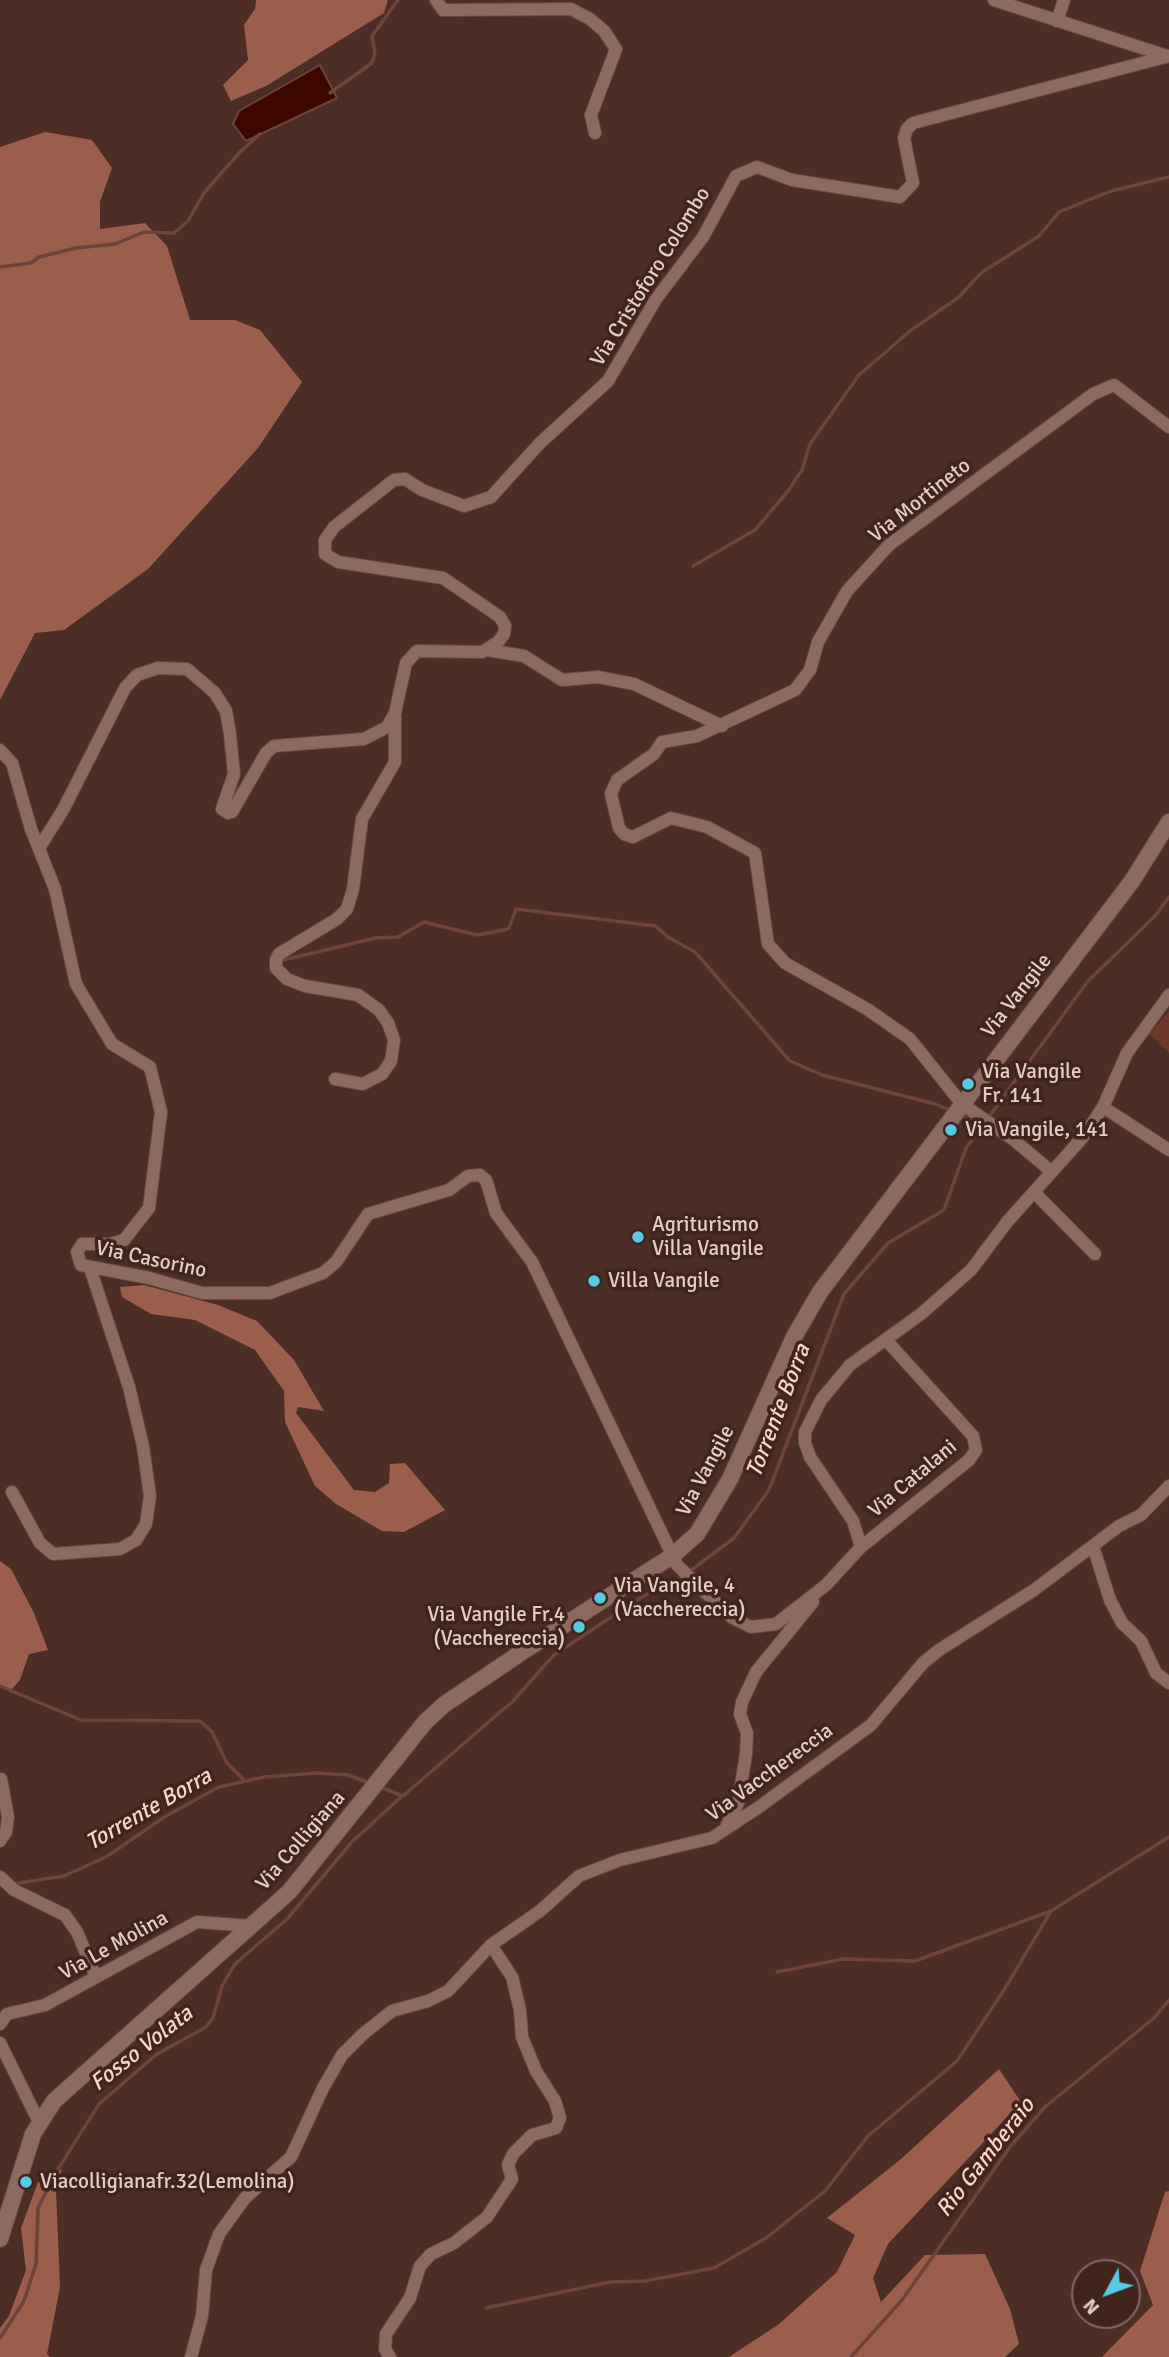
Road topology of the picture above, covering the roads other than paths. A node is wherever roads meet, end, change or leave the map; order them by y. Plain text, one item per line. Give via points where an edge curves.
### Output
1 (436, 0) edge
2 (995, 0) edge
3 (1064, 0) edge
4 (1057, 20) junction
5 (1169, 56) edge
6 (595, 132) dead end
7 (1169, 427) edge
8 (487, 650) junction
9 (395, 713) junction
10 (722, 726) junction
11 (0, 750) edge
12 (1169, 822) edge
13 (39, 848) junction
14 (1169, 995) edge
15 (335, 1079) dead end
16 (962, 1104) junction
17 (1103, 1107) junction
18 (1169, 1150) edge
19 (1052, 1172) junction
20 (1034, 1192) junction
21 (1094, 1254) dead end
22 (90, 1268) junction
23 (886, 1340) junction
24 (1169, 1486) edge
25 (12, 1492) dead end
26 (1093, 1546) junction
27 (861, 1547) junction
28 (674, 1560) junction
29 (826, 1585) junction
30 (1169, 1683) edge
31 (1, 1779) edge
32 (726, 1827) junction
33 (0, 1842) edge
34 (0, 1877) edge
35 (252, 1926) junction
36 (491, 1945) junction
37 (96, 1977) junction
38 (0, 2024) edge
39 (0, 2043) edge
40 (39, 2122) junction
41 (0, 2239) edge
42 (191, 2357) edge
43 (390, 2357) edge

1 - 6 street via 443,10 571,9 590,19 616,49 592,115
2 - 4 street
3 - 4 street
4 - 5 street
5 - 8 street, Via Cristoforo Colombo via 913,123 904,138 912,183 900,197 792,180 757,167 736,176 703,237 656,299 608,381 540,443 491,497 464,506 405,479 394,480 334,527 325,540 325,554 338,562 443,578 500,617 504,634
7 - 10 street, Via Mortineto via 1114,385 1093,394 889,545 847,592 818,642 804,680 794,690
8 - 9 street via 417,651 406,663
8 - 10 street via 524,656 562,680 598,677 634,684
9 - 13 street via 387,727 364,739 274,746 228,813 222,809 234,774 226,710 215,693 187,669 158,668 137,675 125,688
9 - 15 street via 395,762 362,819 347,909 276,960 276,968 287,979 358,995 388,1023 394,1040 391,1061 382,1074 363,1084
10 - 16 street, Via Mortineto via 662,742 617,780 611,793 619,828 633,837 671,818 707,827 755,853 768,944 785,963 910,1039
11 - 13 street, Via Casorino via 12,763
12 - 16 street, Via Vangile via 1132,881
13 - 22 street, Via Casorino via 55,889 76,984 112,1044 150,1067 161,1111 149,1208 124,1240 82,1244 78,1258
14 - 17 street via 1127,1053
16 - 19 street, Via Mortineto
16 - 28 street, Via Vangile via 820,1292 712,1513
17 - 18 street
17 - 19 street
19 - 20 street
20 - 21 street
20 - 23 street via 961,1281
22 - 25 street via 130,1387 143,1446 150,1496 146,1524 136,1540 120,1549 53,1554 40,1543
22 - 28 street, Via Casorino via 202,1293 270,1293 323,1273 336,1262 368,1214 449,1190 468,1175 480,1175 486,1180 496,1213 532,1262
23 - 27 street via 832,1384 805,1432 810,1457 843,1504
23 - 27 street, Via Catalani via 973,1436 976,1450 970,1460
24 - 26 street, Via Vacchereccia via 1141,1515
26 - 30 street via 1122,1623 1141,1641 1156,1673
26 - 32 street, Via Vacchereccia via 939,1650 871,1724
27 - 29 street
28 - 29 street via 731,1617 751,1627 776,1624
28 - 35 street, Via Colligiana via 445,1704 426,1721 304,1876
29 - 32 street via 747,1689 740,1714 747,1733 744,1770
31 - 33 street via 8,1817
32 - 36 street, Via Vacchereccia via 701,1842 621,1860 579,1876
34 - 37 street via 14,1890 65,1916
35 - 37 street, Via Le Molina via 197,1922
35 - 40 street, Via Colligiana via 71,2085
36 - 42 street, Via Vacchereccia via 448,1991 392,2011 342,2055 292,2157 245,2198 219,2234 206,2270 200,2326
36 - 43 street via 512,1977 522,2037 559,2118 556,2128 532,2135 513,2154 508,2165 512,2179 487,2217 420,2266 410,2298 386,2334 385,2349
37 - 38 street, Via Le Molina via 45,2005 7,2014
39 - 40 street
40 - 41 street, Via Colligiana

